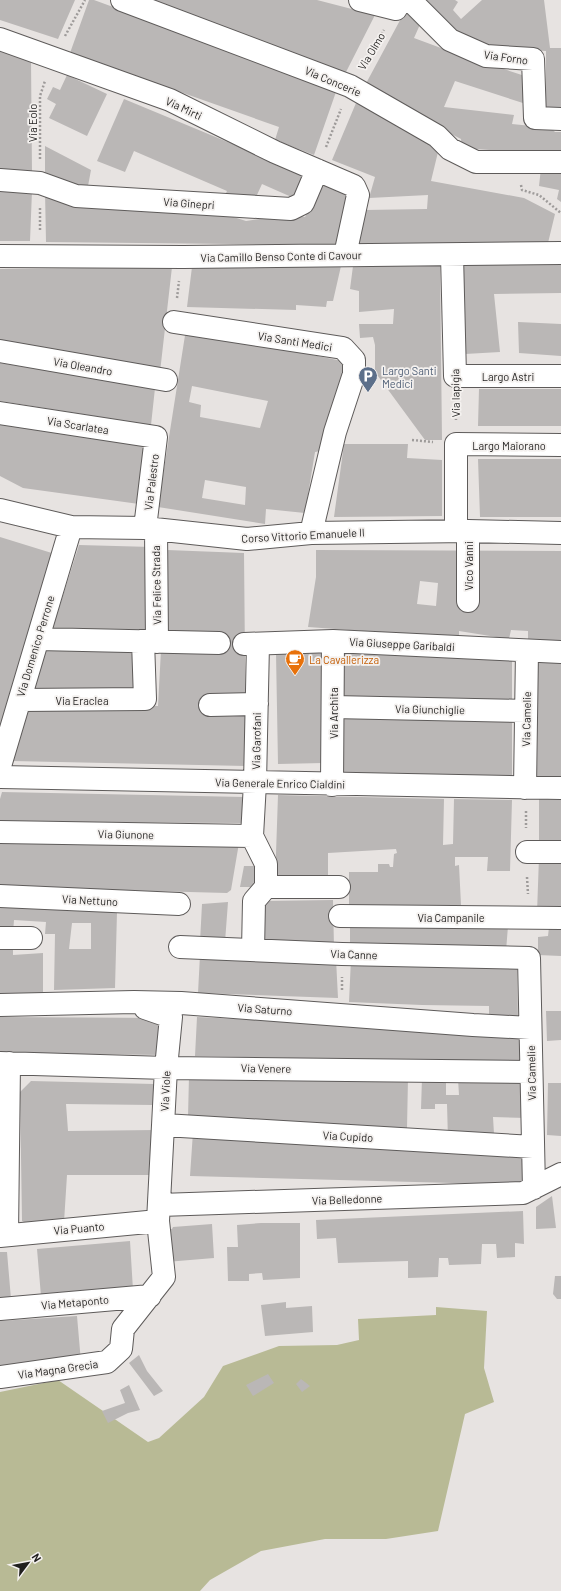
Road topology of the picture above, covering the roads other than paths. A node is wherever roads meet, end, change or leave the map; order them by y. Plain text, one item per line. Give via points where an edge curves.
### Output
1 (122, 0) edge
2 (360, 0) edge
3 (403, 5) edge
4 (0, 39) edge
5 (561, 119) edge
6 (561, 162) edge
7 (317, 170) junction
8 (0, 180) edge
9 (561, 253) edge
10 (345, 255) junction
11 (452, 255) junction
12 (0, 256) edge
13 (174, 322) dead end
14 (0, 351) edge
15 (455, 376) joint
16 (561, 376) edge
17 (166, 380) dead end
18 (0, 413) edge
19 (156, 437) joint
20 (561, 445) edge
21 (0, 510) edge
22 (71, 527) junction
23 (150, 528) junction
24 (462, 531) junction
25 (561, 532) edge
26 (311, 533) junction
27 (468, 601) dead end
28 (38, 639) junction
29 (333, 641) junction
30 (150, 642) junction
31 (219, 643) dead end
32 (251, 644) joint
33 (527, 651) junction
34 (561, 652) edge
35 (20, 700) junction
36 (145, 700) joint
37 (210, 704) dead end
38 (256, 704) junction
39 (333, 707) junction
40 (526, 711) junction
41 (0, 765) edge
42 (255, 783) junction
43 (332, 784) junction
44 (526, 788) junction
45 (561, 788) edge
46 (0, 832) edge
47 (252, 836) junction
48 (527, 852) dead end
49 (561, 852) edge
50 (266, 887) junction
51 (339, 887) dead end
52 (0, 896) edge
53 (179, 904) dead end
54 (340, 916) dead end
55 (561, 918) edge
56 (0, 938) edge
57 (31, 938) dead end
58 (180, 948) dead end
59 (253, 950) junction
60 (529, 958) joint
61 (134, 1002) junction
62 (0, 1005) edge
63 (530, 1028) junction
64 (4, 1063) edge
65 (166, 1068) junction
66 (531, 1072) junction
67 (4, 1118) edge
68 (164, 1125) junction
69 (533, 1147) junction
70 (561, 1174) edge
71 (3, 1184) edge
72 (534, 1188) junction
73 (159, 1213) junction
74 (3, 1235) edge
75 (150, 1296) junction
76 (0, 1309) edge
77 (0, 1377) edge

1 - 6 street, Via Concerie via 350,86 437,136 450,149 476,162
2 - 3 street
3 - 5 street, Via Forno via 450,40 486,56 533,59 535,118
4 - 7 street, Via Mirti via 170,100
7 - 8 street, Via Ginepri via 303,203 291,209 76,196 40,183
7 - 10 street, Via Mirti via 354,186 358,195
9 - 11 street, Via Camillo Benso Conte di Cavour
10 - 11 street, Via Camillo Benso Conte di Cavour
10 - 12 street, Via Camillo Benso Conte di Cavour via 182,258
11 - 15 street, Via Iapigia
13 - 26 street, Via Santi Medici via 343,348 354,360 354,374 335,432
14 - 17 street, Via Oleandro
15 - 16 street, Largo Astri
18 - 19 street, Via Scarlatea
19 - 23 street, Via Palestro
20 - 24 street, Largo Maiorano via 456,444
21 - 22 street, Corso Vittorio Emanuele II
22 - 23 street, Corso Vittorio Emanuele II
22 - 28 street, Via Domenico Perrone
23 - 26 street, Corso Vittorio Emanuele II via 247,539
23 - 30 street, Via Felice Strada
24 - 25 street, Corso Vittorio Emanuele II
24 - 26 street, Corso Vittorio Emanuele II
24 - 27 street, Vico Vanni
28 - 30 street
28 - 35 street, Via Domenico Perrone
29 - 32 street, Via Giuseppe Garibaldi
29 - 33 street, Via Giuseppe Garibaldi
29 - 39 street, Via Archita
30 - 31 street
30 - 36 street, Via Felice Strada
32 - 38 street, Via Garofani
33 - 34 street, Via Giuseppe Garibaldi
33 - 40 street, Via Camelie
35 - 36 street, Via Eraclea
35 - 41 street, Via Domenico Perrone
37 - 38 street
38 - 42 street, Via Garofani
39 - 40 street, Via Giunchiglie
39 - 43 street, Via Archita
40 - 44 street, Via Camelie
41 - 42 street, Via Generale Enrico Cialdini
42 - 43 street, Via Generale Enrico Cialdini
42 - 47 street, Via Garofani
43 - 44 street, Via Generale Enrico Cialdini
44 - 45 street, Via Generale Enrico Cialdini
46 - 47 street, Via Giunone
47 - 50 street, Via Garofani via 266,864
48 - 49 street
50 - 51 street
50 - 59 street via 254,901
52 - 53 street, Via Nettuno
54 - 55 street, Via Campanile
56 - 57 street
58 - 59 street, Via Canne
59 - 60 street, Via Canne
60 - 63 street, Via Camelie
61 - 62 street, Via Saturno
61 - 63 street, Via Saturno via 181,1003
61 - 65 street, Via Viole via 171,1017
63 - 66 street, Via Camelie
64 - 65 street, Via Venere
64 - 67 street
65 - 66 street, Via Venere
65 - 68 street, Via Viole
66 - 69 street, Via Camelie
67 - 71 street
68 - 69 street, Via Cupido
68 - 73 street, Via Viole
69 - 72 street, Via Camelie
70 - 72 street, Via Belledonne
71 - 74 street
72 - 73 street, Via Belledonne via 523,1193
73 - 74 street, Via Puanto
73 - 75 street, Via Magna Grecia via 164,1277
75 - 76 street, Via Metaponto
75 - 77 street, Via Magna Grecia via 123,1329 121,1349 107,1362

